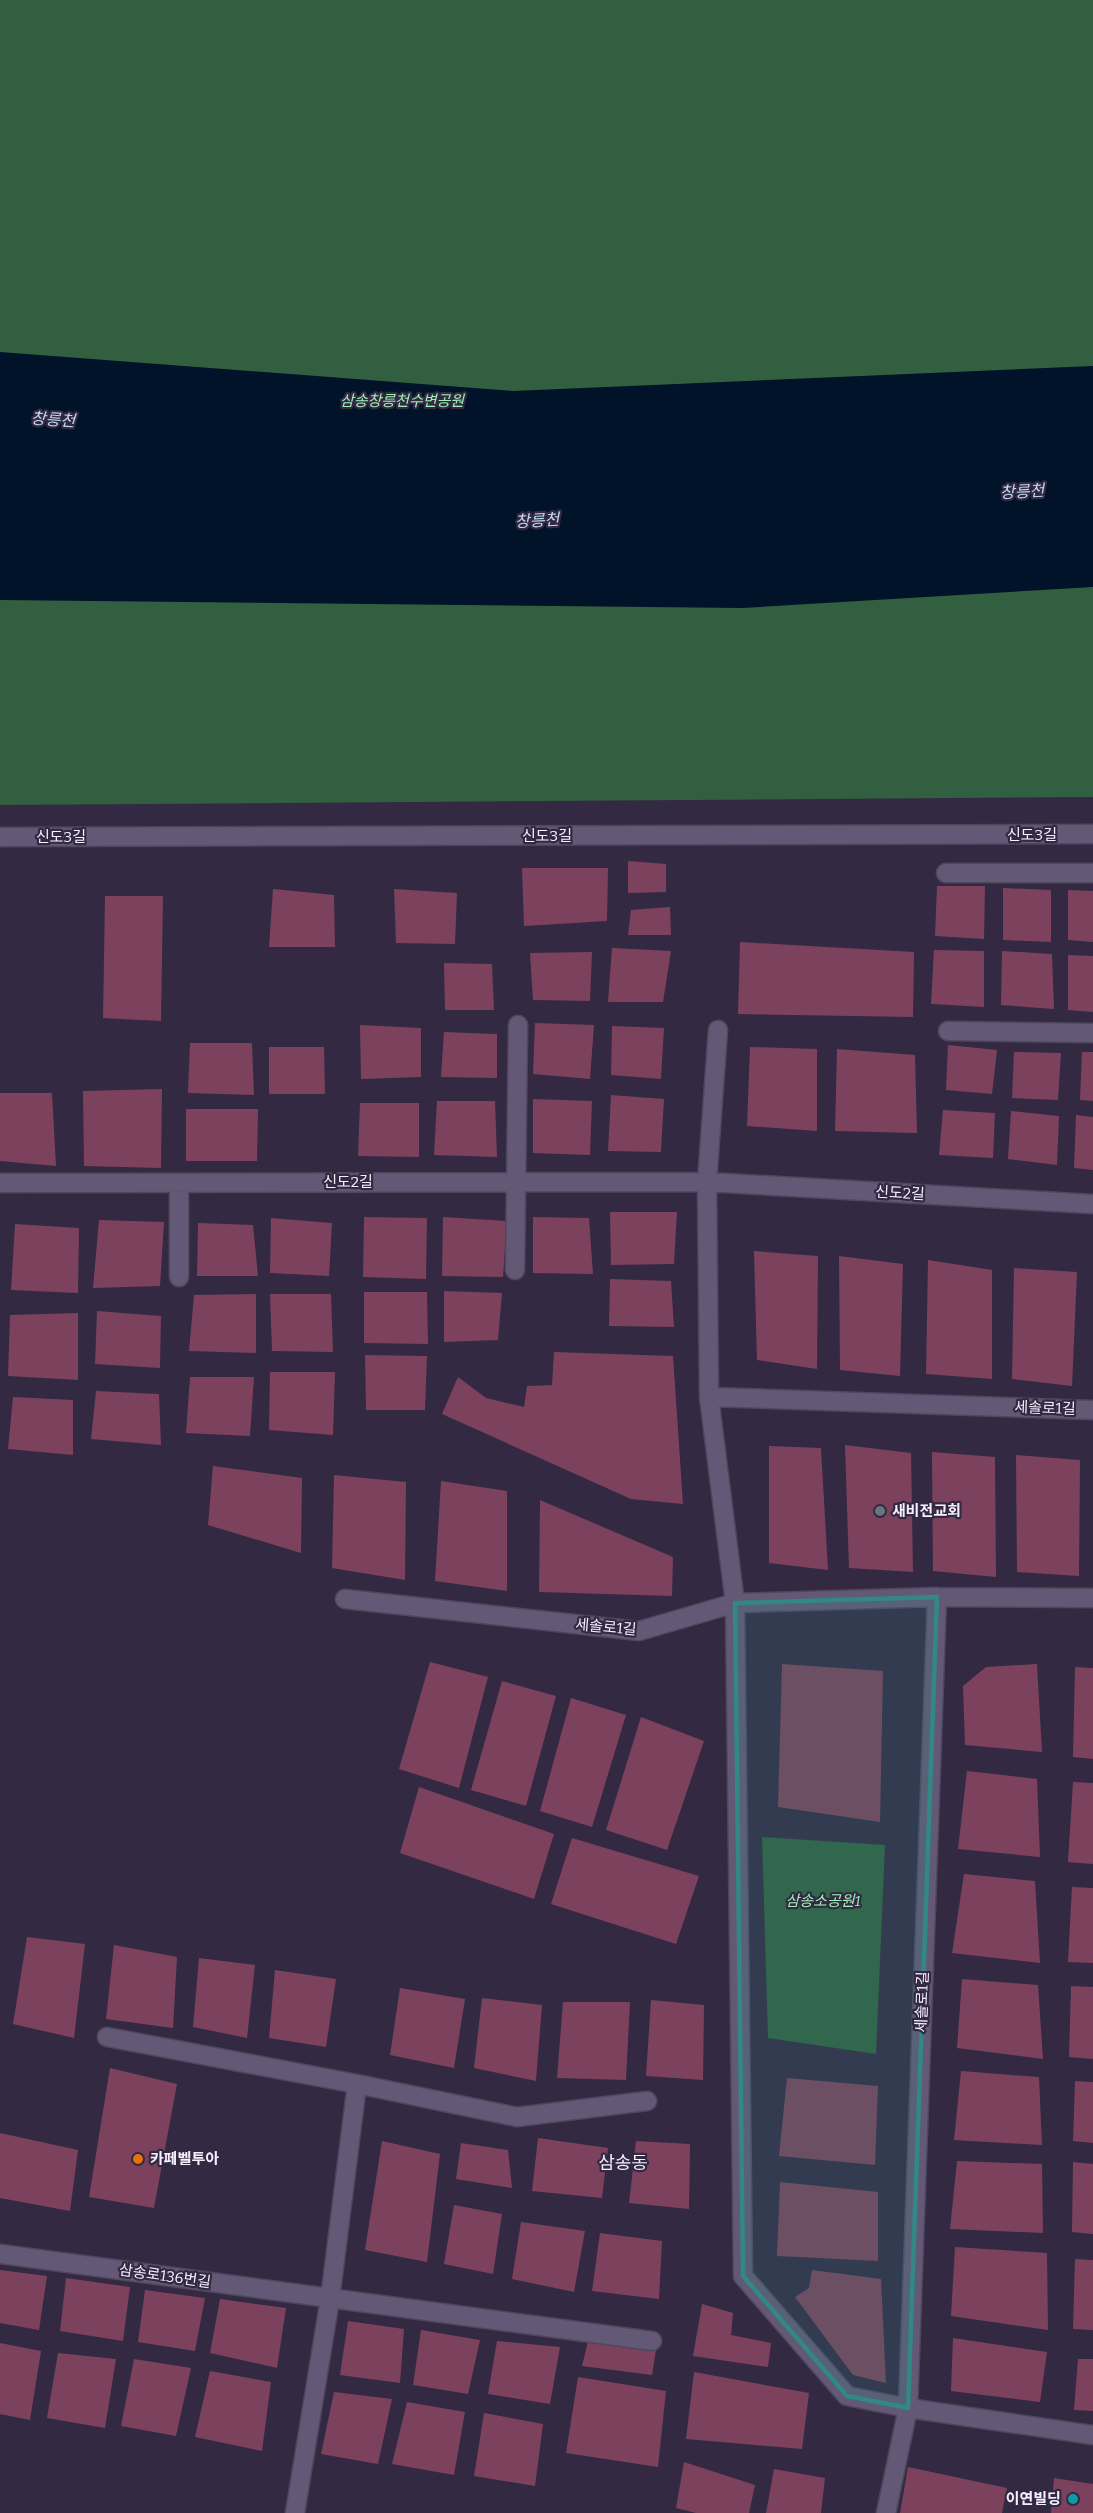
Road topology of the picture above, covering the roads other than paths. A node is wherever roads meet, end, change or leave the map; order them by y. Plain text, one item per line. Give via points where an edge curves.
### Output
1 (1093, 834) edge
2 (0, 837) edge
3 (946, 873) dead end
4 (1093, 873) edge
5 (518, 1025) dead end
6 (718, 1030) dead end
7 (948, 1031) dead end
8 (1093, 1033) edge
9 (517, 1182) junction
10 (707, 1182) junction
11 (0, 1183) edge
12 (179, 1183) junction
13 (1093, 1204) edge
14 (515, 1270) dead end
15 (179, 1277) dead end
16 (709, 1397) junction
17 (1093, 1410) edge
18 (937, 1597) junction
19 (1093, 1598) edge
20 (345, 1599) dead end
21 (735, 1603) junction
22 (107, 2037) dead end
23 (357, 2084) junction
24 (647, 2101) dead end
25 (0, 2254) edge
26 (330, 2299) junction
27 (652, 2341) dead end
28 (908, 2408) junction
29 (1093, 2435) edge
30 (295, 2513) edge
31 (886, 2513) edge

1 - 2 street, 신도3길
3 - 4 street
5 - 9 street
6 - 10 street
7 - 8 street
9 - 10 street, 신도2길
9 - 12 street, 신도2길
9 - 14 street
10 - 13 street, 신도2길
10 - 16 street
11 - 12 street, 신도2길
12 - 15 street
16 - 17 street, 세솔로1길
16 - 21 street
18 - 19 street, 세솔로1길
18 - 21 street, 세솔로1길
18 - 28 street, 세솔로1길
20 - 21 street, 세솔로1길 via 639,1631
21 - 28 street via 743,2276 847,2396
22 - 23 street
23 - 24 street via 517,2117
23 - 26 street
25 - 26 street, 삼송로136번길
26 - 27 street, 삼송로136번길
26 - 30 street
28 - 29 street
28 - 31 street, 세솔로1길

